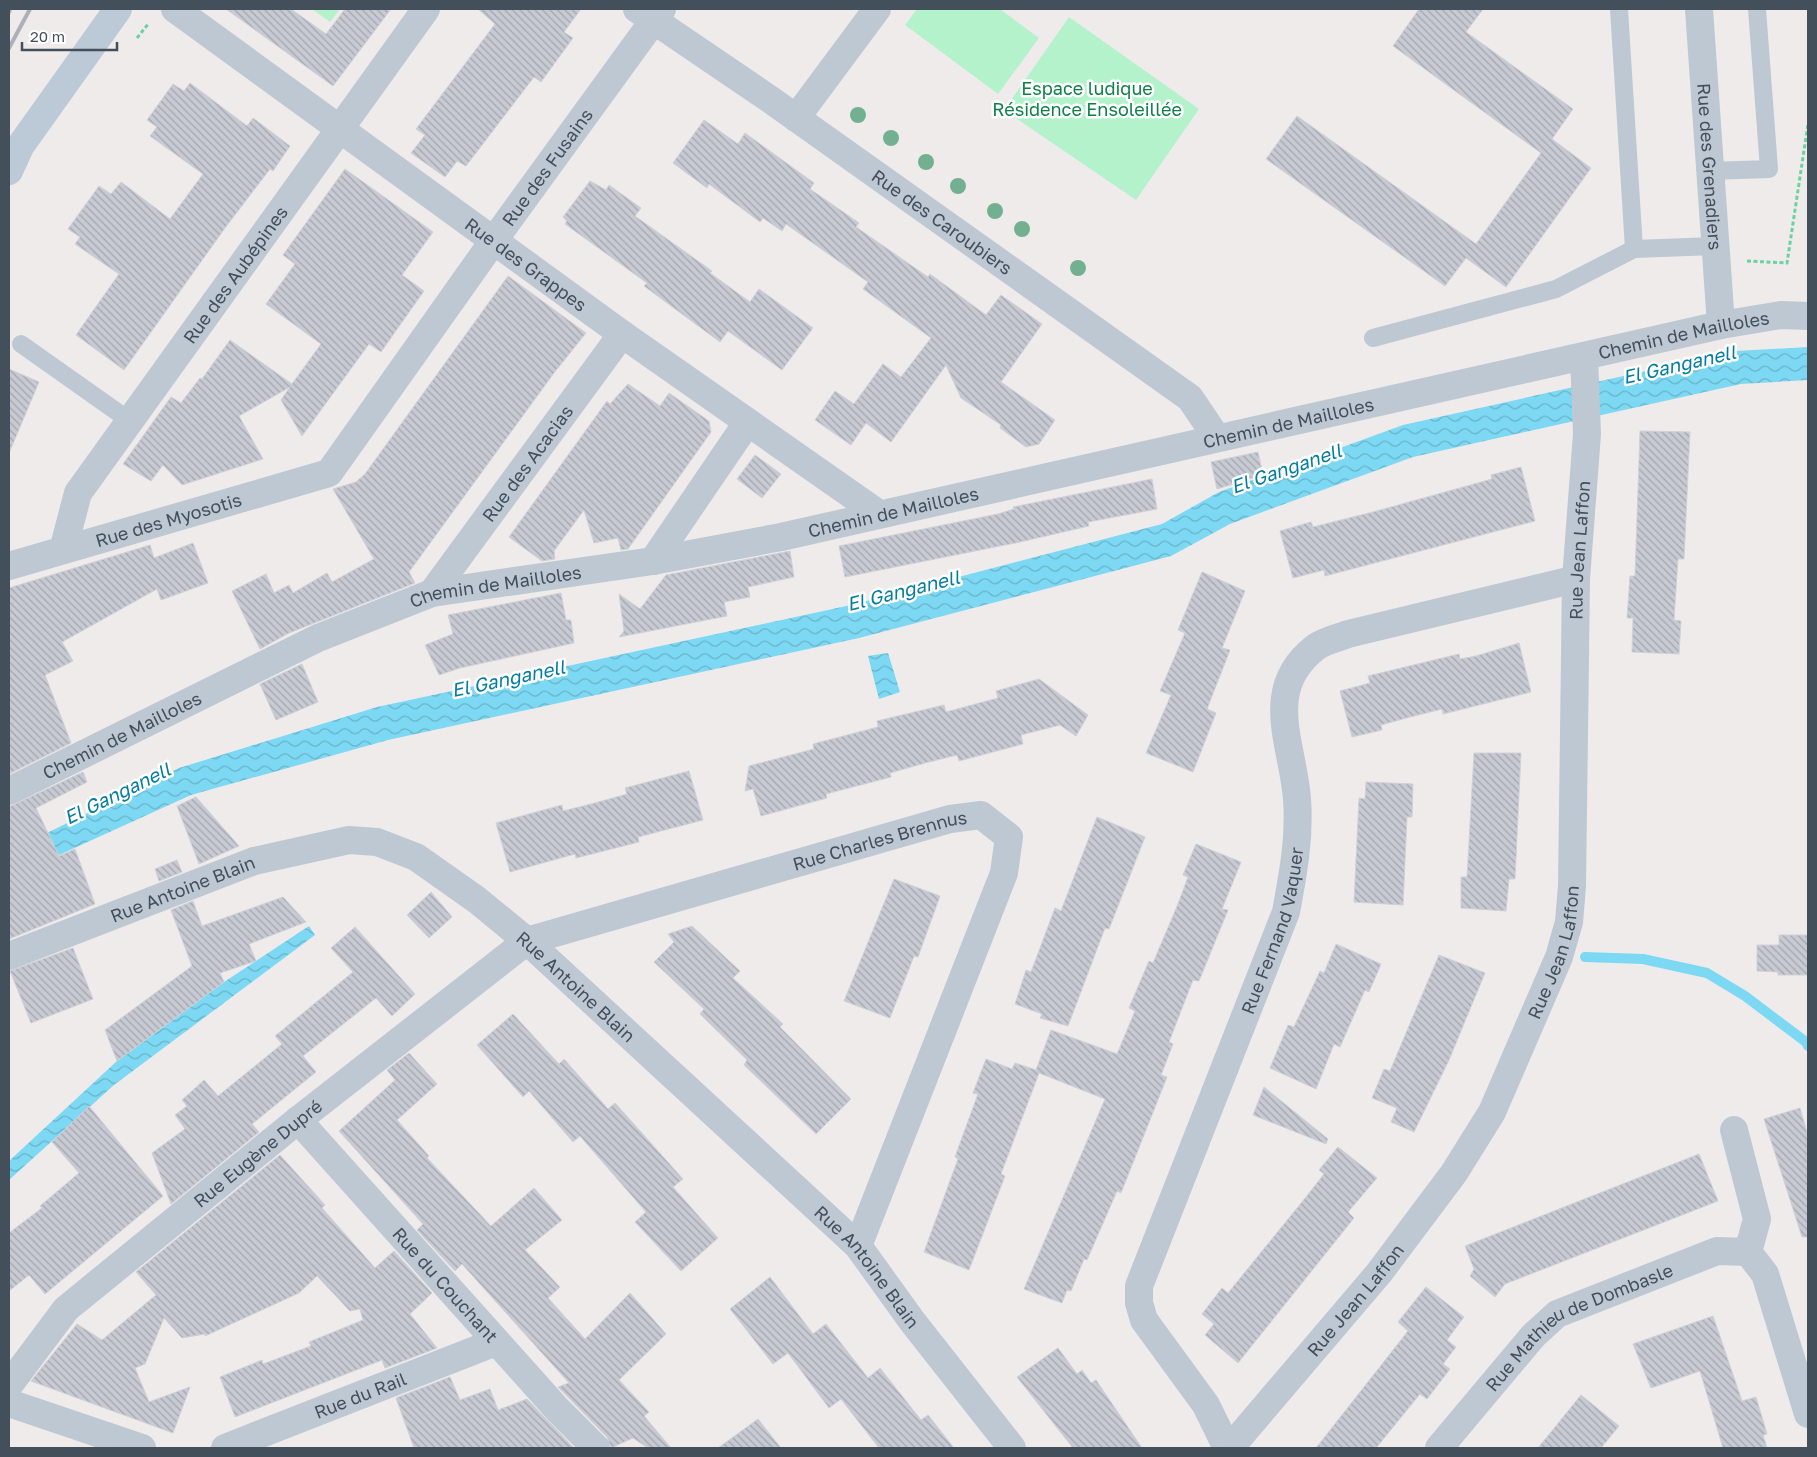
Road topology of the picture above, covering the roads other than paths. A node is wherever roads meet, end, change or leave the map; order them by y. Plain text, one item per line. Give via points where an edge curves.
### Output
1 (118, 9) edge
2 (175, 9) edge
3 (426, 9) edge
4 (877, 9) edge
5 (1619, 9) edge
6 (1699, 9) edge
7 (1757, 9) edge
8 (651, 13) edge
9 (796, 118) junction
10 (340, 129) junction
11 (9, 171) edge
12 (1709, 171) junction
13 (494, 240) junction
14 (1634, 249) junction
15 (1716, 252) junction
16 (1808, 316) edge
17 (1721, 325) junction
18 (622, 334) junction
19 (1373, 338) dead end
20 (21, 344) dead end
21 (1585, 369) junction
22 (130, 420) junction
23 (747, 423) junction
24 (1218, 438) junction
25 (329, 473) joint
26 (879, 514) junction
27 (63, 550) junction
28 (653, 561) junction
29 (9, 566) edge
30 (1576, 579) junction
31 (432, 593) junction
32 (9, 791) edge
33 (527, 941) junction
34 (9, 956) edge
35 (298, 1120) junction
36 (1734, 1130) dead end
37 (858, 1246) junction
38 (1748, 1252) junction
39 (496, 1342) junction
40 (9, 1385) edge
41 (9, 1403) edge
42 (1808, 1414) edge
43 (142, 1448) edge
44 (225, 1448) edge
45 (596, 1448) edge
46 (1012, 1448) edge
47 (1228, 1448) edge
48 (1439, 1448) edge

1 - 11 street via 21,145
2 - 10 street, Rue des Grappes
3 - 10 street, Rue des Aubépines
4 - 9 street
5 - 14 lane
6 - 12 street, Rue des Grenadiers
7 - 12 lane via 1769,169
8 - 9 street, Rue des Caroubiers
8 - 13 street, Rue des Fusains
9 - 24 street, Rue des Caroubiers via 1190,398
10 - 13 street, Rue des Grappes
10 - 22 street, Rue des Aubépines
12 - 15 street, Rue des Grenadiers
13 - 18 street, Rue des Grappes
13 - 25 street, Rue des Fusains
14 - 15 lane
14 - 19 lane via 1556,289
15 - 17 street, Rue des Grenadiers
16 - 17 street, Chemin de Mailloles via 1781,315
17 - 21 street, Chemin de Mailloles
18 - 23 street, Rue des Grappes
18 - 31 street, Rue des Acacias
20 - 22 lane
21 - 24 street, Chemin de Mailloles
21 - 30 street, Rue Jean Laffon via 1587,434
22 - 27 street, Rue des Aubépines via 78,493
23 - 26 street, Rue des Grappes
23 - 28 street
24 - 26 street, Chemin de Mailloles
25 - 27 street, Rue des Myosotis
26 - 28 street, Chemin de Mailloles via 781,537
27 - 29 street, Rue des Myosotis
28 - 31 street, Chemin de Mailloles
30 - 47 street, Rue Jean Laffon via 1572,886 1569,922 1545,993 1492,1112 1454,1173 1379,1272
30 - 47 street, Rue Fernand Vaquer via 1348,634 1317,647 1299,665 1284,692 1283,716 1297,799 1297,854 1286,912 1139,1286 1144,1320 1206,1405
31 - 32 street, Chemin de Mailloles via 318,638
33 - 34 street, Rue Antoine Blain via 478,900 416,858 377,842 349,840 254,861
33 - 35 street, Rue Eugène Dupré
33 - 37 street, Rue Antoine Blain
33 - 37 street, Rue Charles Brennus via 950,819 982,815 1010,837 1004,873
35 - 39 street, Rue du Couchant
35 - 40 street, Rue Eugène Dupré via 66,1308
36 - 38 street via 1757,1219
37 - 46 street, Rue Antoine Blain via 912,1321
38 - 42 street via 1765,1274
38 - 48 street, Rue Mathieu de Dombasle via 1717,1250 1557,1314 1532,1336
39 - 44 street, Rue du Rail
39 - 45 street, Rue du Couchant
41 - 43 street

